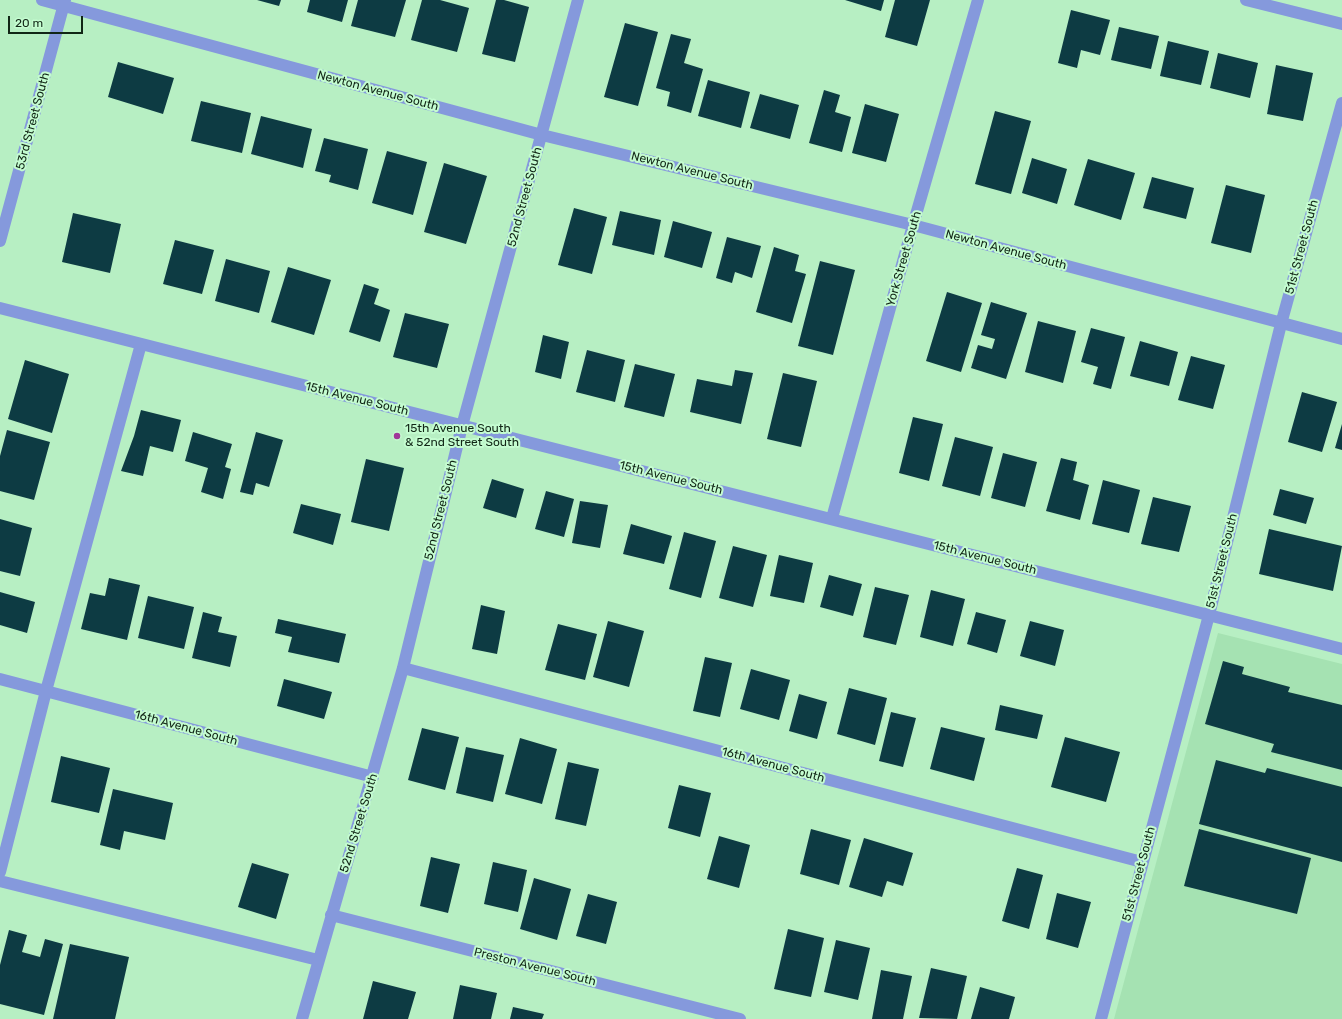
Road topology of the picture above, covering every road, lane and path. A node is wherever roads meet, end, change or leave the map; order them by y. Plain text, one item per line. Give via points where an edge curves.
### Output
1 (42, 0) edge
2 (578, 0) edge
3 (978, 0) edge
4 (1246, 0) edge
5 (65, 3) edge
6 (1342, 24) edge
7 (1342, 103) edge
8 (542, 135) junction
9 (913, 225) junction
10 (0, 241) edge
11 (0, 308) edge
12 (1281, 324) junction
13 (1342, 339) edge
14 (141, 344) junction
15 (462, 426) junction
16 (832, 518) junction
17 (1209, 616) junction
18 (1342, 649) edge
19 (403, 668) junction
20 (0, 679) edge
21 (46, 691) junction
22 (373, 777) junction
23 (1142, 862) junction
24 (0, 872) edge
25 (0, 881) edge
26 (331, 915) junction
27 (318, 960) junction
28 (302, 1019) edge
29 (740, 1019) edge
30 (1101, 1019) edge

1 - 5 street, Newton Avenue South
2 - 8 street, 52nd Street South
3 - 9 street, York Street South
4 - 6 street
5 - 8 street, Newton Avenue South
5 - 10 street, 53rd Street South
7 - 12 street, 51st Street South
8 - 9 street, Newton Avenue South
8 - 15 street, 52nd Street South
9 - 12 street, Newton Avenue South
9 - 16 street, York Street South
11 - 14 street, 15th Avenue South
12 - 13 street, Newton Avenue South
12 - 17 street, 51st Street South
14 - 15 street, 15th Avenue South
14 - 21 street
15 - 16 street, 15th Avenue South
15 - 19 street, 52nd Street South
16 - 17 street, 15th Avenue South
17 - 18 street, 15th Avenue South
17 - 23 street, 51st Street South
19 - 22 street, 52nd Street South
19 - 23 street, 16th Avenue South
20 - 21 street, 16th Avenue South
21 - 22 street, 16th Avenue South
21 - 24 street
22 - 26 street, 52nd Street South
23 - 30 street, 51st Street South
25 - 27 street
26 - 27 street, 52nd Street South
26 - 29 street, Preston Avenue South
27 - 28 street, 52nd Street South

